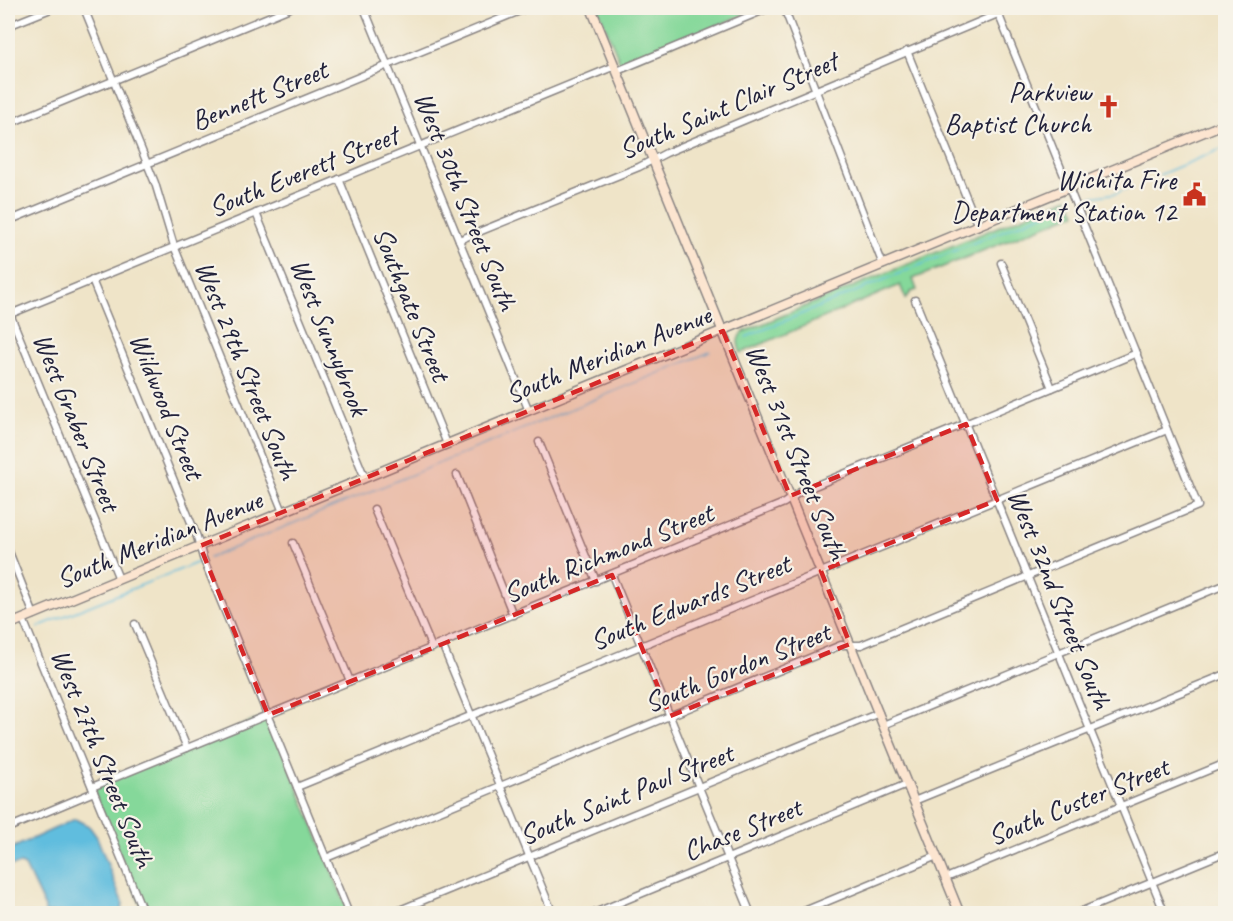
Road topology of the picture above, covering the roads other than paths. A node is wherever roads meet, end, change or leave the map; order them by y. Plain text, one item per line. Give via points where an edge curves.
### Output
1 (53, 8) edge
2 (84, 8) edge
3 (290, 8) edge
4 (364, 8) edge
5 (526, 8) edge
6 (591, 8) edge
7 (768, 8) edge
8 (784, 8) edge
9 (1012, 8) edge
10 (997, 10) edge
11 (8, 26) edge
12 (907, 51) junction
13 (388, 65) junction
14 (616, 69) junction
15 (113, 80) junction
16 (817, 89) junction
17 (1226, 123) edge
18 (8, 124) edge
19 (420, 146) junction
20 (653, 159) junction
21 (147, 164) junction
22 (339, 179) junction
23 (1070, 188) junction
24 (256, 213) junction
25 (8, 221) edge
26 (978, 226) junction
27 (459, 240) junction
28 (174, 246) junction
29 (1001, 263) dead end
30 (884, 265) junction
31 (92, 280) junction
32 (915, 300) dead end
33 (9, 315) edge
34 (723, 331) junction
35 (1137, 354) junction
36 (1052, 388) junction
37 (529, 411) junction
38 (966, 424) junction
39 (1167, 430) junction
40 (539, 442) dead end
41 (447, 444) junction
42 (457, 475) dead end
43 (365, 478) junction
44 (792, 499) junction
45 (997, 500) junction
46 (374, 509) dead end
47 (283, 512) junction
48 (292, 543) dead end
49 (200, 546) junction
50 (8, 549) edge
51 (821, 571) junction
52 (612, 575) junction
53 (1029, 576) junction
54 (119, 579) junction
55 (596, 581) junction
56 (1222, 586) dead end
57 (34, 615) junction
58 (513, 615) junction
59 (23, 619) junction
60 (135, 624) dead end
61 (8, 625) edge
62 (442, 644) junction
63 (850, 644) junction
64 (641, 645) junction
65 (432, 648) junction
66 (1060, 652) junction
67 (1226, 674) edge
68 (350, 681) junction
69 (879, 713) junction
70 (268, 715) junction
71 (471, 715) junction
72 (670, 716) junction
73 (884, 725) junction
74 (1091, 729) junction
75 (187, 748) junction
76 (1226, 763) edge
77 (908, 784) junction
78 (501, 786) junction
79 (297, 787) junction
80 (699, 787) junction
81 (93, 790) junction
82 (914, 801) junction
83 (1121, 806) junction
84 (8, 828) edge
85 (1226, 852) edge
86 (530, 856) junction
87 (937, 856) junction
88 (326, 858) junction
89 (728, 858) junction
90 (946, 878) junction
91 (1152, 882) junction
92 (144, 914) edge
93 (349, 914) edge
94 (390, 914) edge
95 (553, 914) edge
96 (592, 914) edge
97 (751, 914) edge
98 (797, 914) edge
99 (960, 914) edge
100 (1075, 914) edge
101 (1165, 914) edge

1 - 11 street
2 - 15 street, West 29th Street South
3 - 15 street
4 - 13 street, West 30th Street South
5 - 13 street, Bennett Street
6 - 14 main road, West 31st Street South
7 - 14 street, South Everett Street
8 - 16 street
9 - 10 street, South Saint Clair Street
10 - 12 street, South Saint Clair Street
10 - 23 street
12 - 16 street, South Saint Clair Street
12 - 26 street
13 - 19 street, West 30th Street South
13 - 21 street, Bennett Street
14 - 19 street, South Everett Street
14 - 20 main road, West 31st Street South
15 - 18 street
15 - 21 street, West 29th Street South
16 - 20 street, South Saint Clair Street
16 - 30 street
17 - 23 main road, South Meridian Avenue
19 - 22 street, South Everett Street
19 - 27 street, West 30th Street South
20 - 27 street, South Saint Clair Street
20 - 34 main road, West 31st Street South
21 - 25 street, Bennett Street
21 - 28 street, West 29th Street South
22 - 24 street, South Everett Street
22 - 41 street, Southgate Street
23 - 26 main road, South Meridian Avenue
23 - 35 street
24 - 28 street, South Everett Street
24 - 43 street, West Sunnybrook
26 - 30 main road, South Meridian Avenue
27 - 37 street, West 30th Street South
28 - 31 street, South Everett Street
28 - 47 street, West 29th Street South
29 - 36 street
30 - 34 main road, South Meridian Avenue
31 - 33 street, South Everett Street
31 - 49 street, Wildwood Street
32 - 38 street, West 32nd Street South
33 - 54 street, West Graber Street
34 - 37 main road, South Meridian Avenue
34 - 44 main road, West 31st Street South
35 - 36 street, South Richmond Street
35 - 39 street
36 - 38 street, South Richmond Street
37 - 41 main road, South Meridian Avenue
38 - 44 street, South Richmond Street via 800,492
38 - 45 street, West 32nd Street South
39 - 45 street, South Edwards Street
39 - 53 street, South Gordon Street via 1198,506
40 - 55 street
41 - 43 main road, South Meridian Avenue
42 - 58 street
43 - 47 main road, South Meridian Avenue
44 - 51 main road, West 31st Street South
44 - 52 street, South Richmond Street
45 - 51 street, South Edwards Street
45 - 53 street, West 32nd Street South
46 - 65 street
47 - 49 main road, South Meridian Avenue
48 - 68 street
49 - 54 main road, South Meridian Avenue
49 - 70 street, Wildwood Street
50 - 57 street, West 27th Street South
51 - 63 main road, West 31st Street South
51 - 64 street, South Edwards Street
52 - 55 street, South Richmond Street
52 - 64 street
53 - 63 street, South Gordon Street via 861,645
53 - 66 street, West 32nd Street South
54 - 57 main road, South Meridian Avenue
55 - 58 street, South Richmond Street
56 - 66 street
57 - 59 main road, South Meridian Avenue
58 - 62 street, South Richmond Street
59 - 61 main road, South Meridian Avenue
59 - 81 street, West 27th Street South
60 - 75 street
62 - 65 street, South Richmond Street
62 - 71 street
63 - 69 main road, West 31st Street South
63 - 72 street, South Gordon Street
64 - 71 street, South Edwards Street
64 - 72 street
65 - 68 street, South Richmond Street
66 - 73 street
66 - 74 street, West 32nd Street South
67 - 74 street
68 - 70 street, South Richmond Street
69 - 73 main road, West 31st Street South
69 - 80 street, South Saint Paul Street
70 - 75 street, South Richmond Street
70 - 79 street, Wildwood Street
71 - 78 street
71 - 79 street, South Edwards Street
72 - 78 street, South Gordon Street
72 - 80 street
73 - 77 main road, West 31st Street South
74 - 82 street
74 - 83 street, West 32nd Street South
75 - 81 street, South Richmond Street
76 - 83 street, South Custer Street
77 - 82 main road, West 31st Street South
77 - 89 street, Chase Street
78 - 86 street
78 - 88 street, South Gordon Street
79 - 88 street, Wildwood Street
80 - 86 street, South Saint Paul Street
80 - 89 street
81 - 84 street, South Richmond Street
81 - 92 street, West 27th Street South
82 - 87 main road, West 31st Street South
83 - 90 street, South Custer Street
83 - 91 street, West 32nd Street South
85 - 91 street
86 - 94 street, South Saint Paul Street
86 - 95 street
87 - 90 main road, West 31st Street South
87 - 98 street
88 - 93 street, Wildwood Street
89 - 96 street, Chase Street
89 - 97 street
90 - 99 main road, West 31st Street South
91 - 100 street
91 - 101 street, West 32nd Street South

